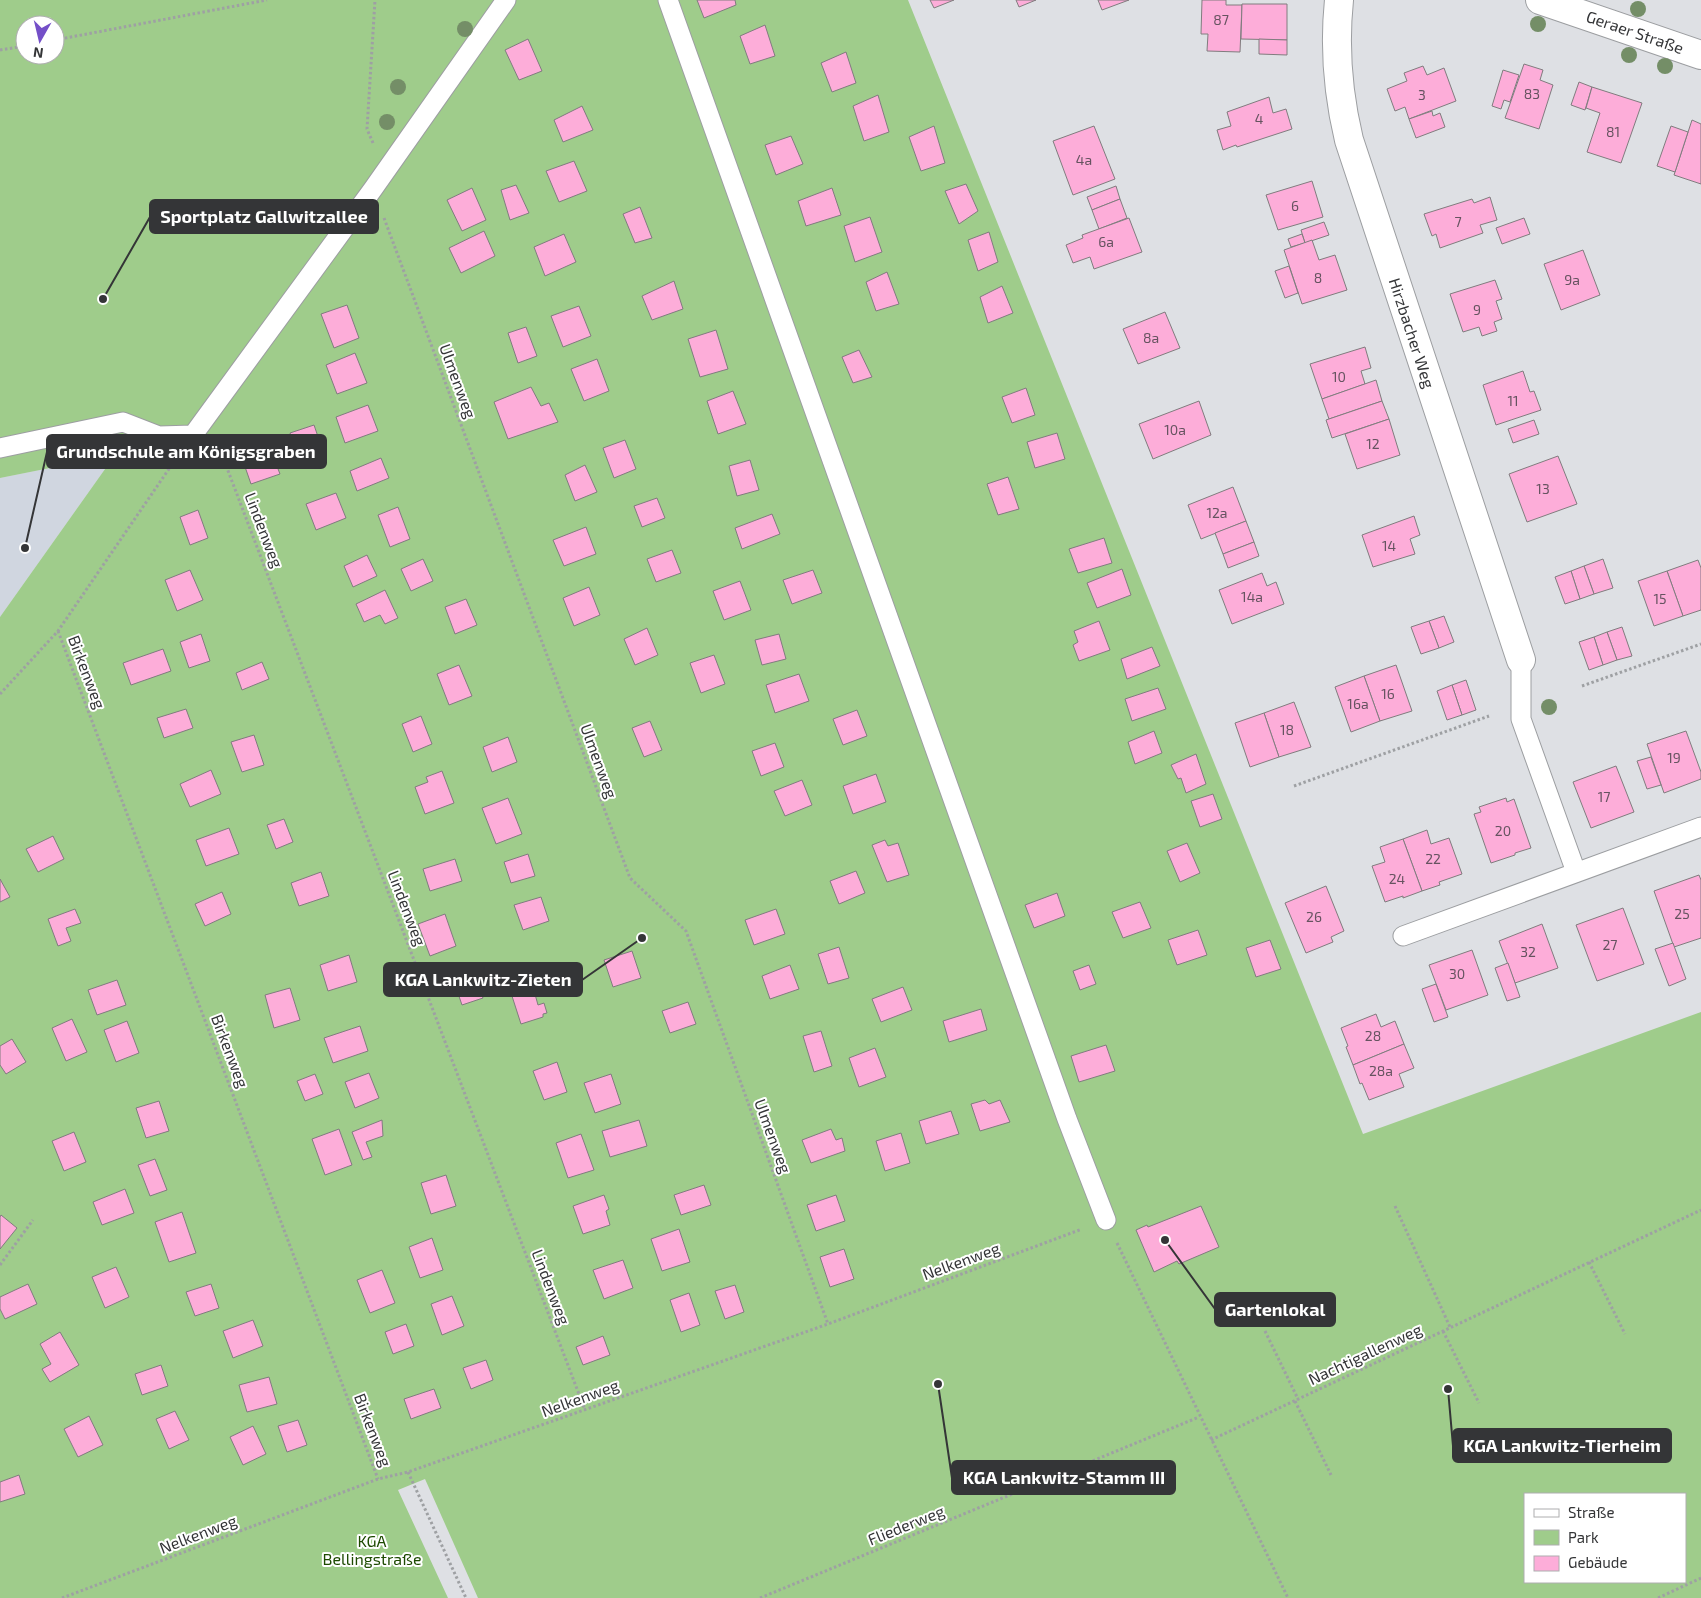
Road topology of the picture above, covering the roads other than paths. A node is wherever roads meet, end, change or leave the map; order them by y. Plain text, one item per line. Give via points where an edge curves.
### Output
1 (506, 0) edge
2 (668, 0) edge
3 (1339, 0) edge
4 (1540, 0) edge
5 (1701, 55) edge
6 (0, 448) edge
7 (1520, 660) joint
8 (1701, 827) edge
9 (1576, 872) junction
10 (1403, 936) dead end
11 (1106, 1220) road end

1 - 6 lane via 193,435 159,436 123,422
2 - 11 lane via 1063,1109
3 - 7 street, Hirzbacher Weg via 1338,80 1349,140
4 - 5 street, Geraer Straße
7 - 9 lane via 1521,719
8 - 9 lane
9 - 10 lane

